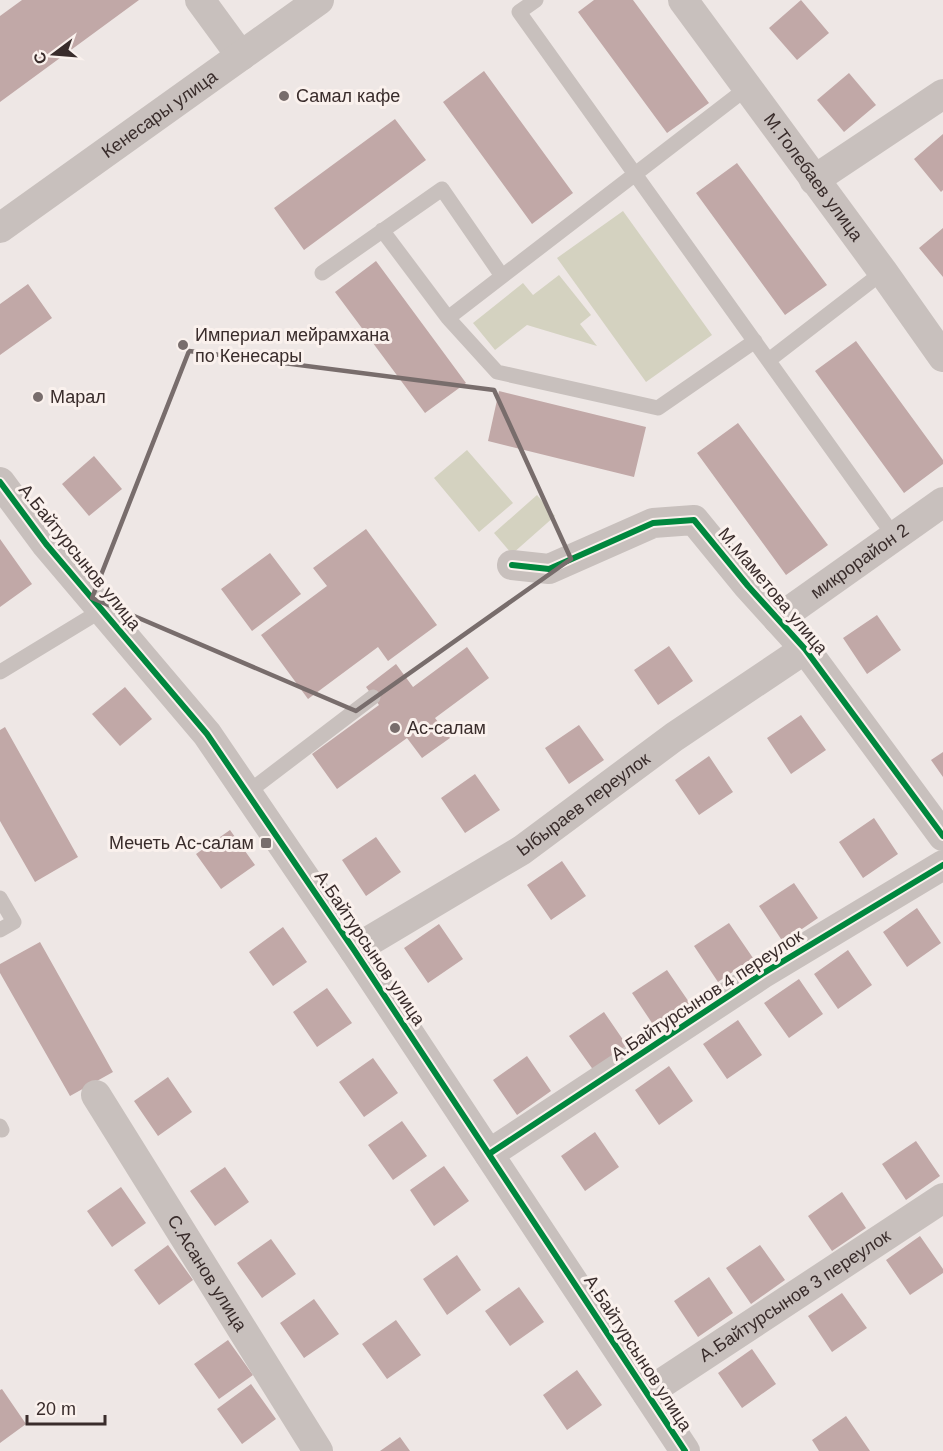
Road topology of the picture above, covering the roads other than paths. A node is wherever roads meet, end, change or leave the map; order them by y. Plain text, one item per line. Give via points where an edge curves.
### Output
1 (200, 0) edge
2 (319, 0) edge
3 (536, 0) edge
4 (682, 0) edge
5 (241, 56) junction
6 (747, 88) junction
7 (943, 94) edge
8 (635, 174) junction
9 (814, 180) junction
10 (0, 228) edge
11 (382, 230) junction
12 (883, 272) junction
13 (321, 273) dead end
14 (502, 276) junction
15 (448, 318) junction
16 (755, 341) junction
17 (943, 357) edge
18 (769, 360) junction
19 (0, 482) edge
20 (943, 502) edge
21 (894, 536) junction
22 (512, 566) dead end
23 (102, 610) junction
24 (778, 619) junction
25 (805, 649) junction
26 (0, 672) edge
27 (373, 697) dead end
28 (247, 793) junction
29 (943, 836) edge
30 (943, 864) edge
31 (0, 898) edge
32 (0, 930) edge
33 (354, 950) junction
34 (96, 1095) dead end
35 (489, 1154) junction
36 (943, 1198) edge
37 (647, 1393) junction
38 (318, 1451) edge
39 (686, 1451) edge

1 - 5 street
2 - 5 street, Кенесары улица
3 - 8 lane via 519,12
4 - 6 street, М.Толебаев улица
5 - 10 street, Кенесары улица
6 - 8 lane
6 - 9 street, М.Толебаев улица
7 - 9 street
8 - 14 lane
8 - 16 lane
9 - 12 street, М.Толебаев улица
11 - 13 lane
11 - 14 lane via 442,189
11 - 15 lane
12 - 17 street, М.Толебаев улица
12 - 18 lane
14 - 15 lane
15 - 16 lane via 497,372 658,408
16 - 18 lane
18 - 21 lane
19 - 23 street, А.Байтурсынов улица
20 - 21 street, микрорайон 2
21 - 24 street, микрорайон 2
22 - 24 street, М.Маметова улица via 549,569 653,523 694,520
23 - 26 lane
23 - 28 street, А.Байтурсынов улица via 207,734
24 - 25 street, М.Маметова улица
25 - 29 street, М.Маметова улица
25 - 33 street, Ыбыраев переулок via 674,737 522,850
27 - 28 lane
28 - 33 street, А.Байтурсынов улица
30 - 35 street, А.Байтурсынов 4 переулок via 762,974
31 - 32 lane via 14,922
33 - 35 street, А.Байтурсынов улица
34 - 38 street, С.Асанов улица
35 - 37 street, А.Байтурсынов улица
36 - 37 street, А.Байтурсынов 3 переулок
37 - 39 street, А.Байтурсынов улица

